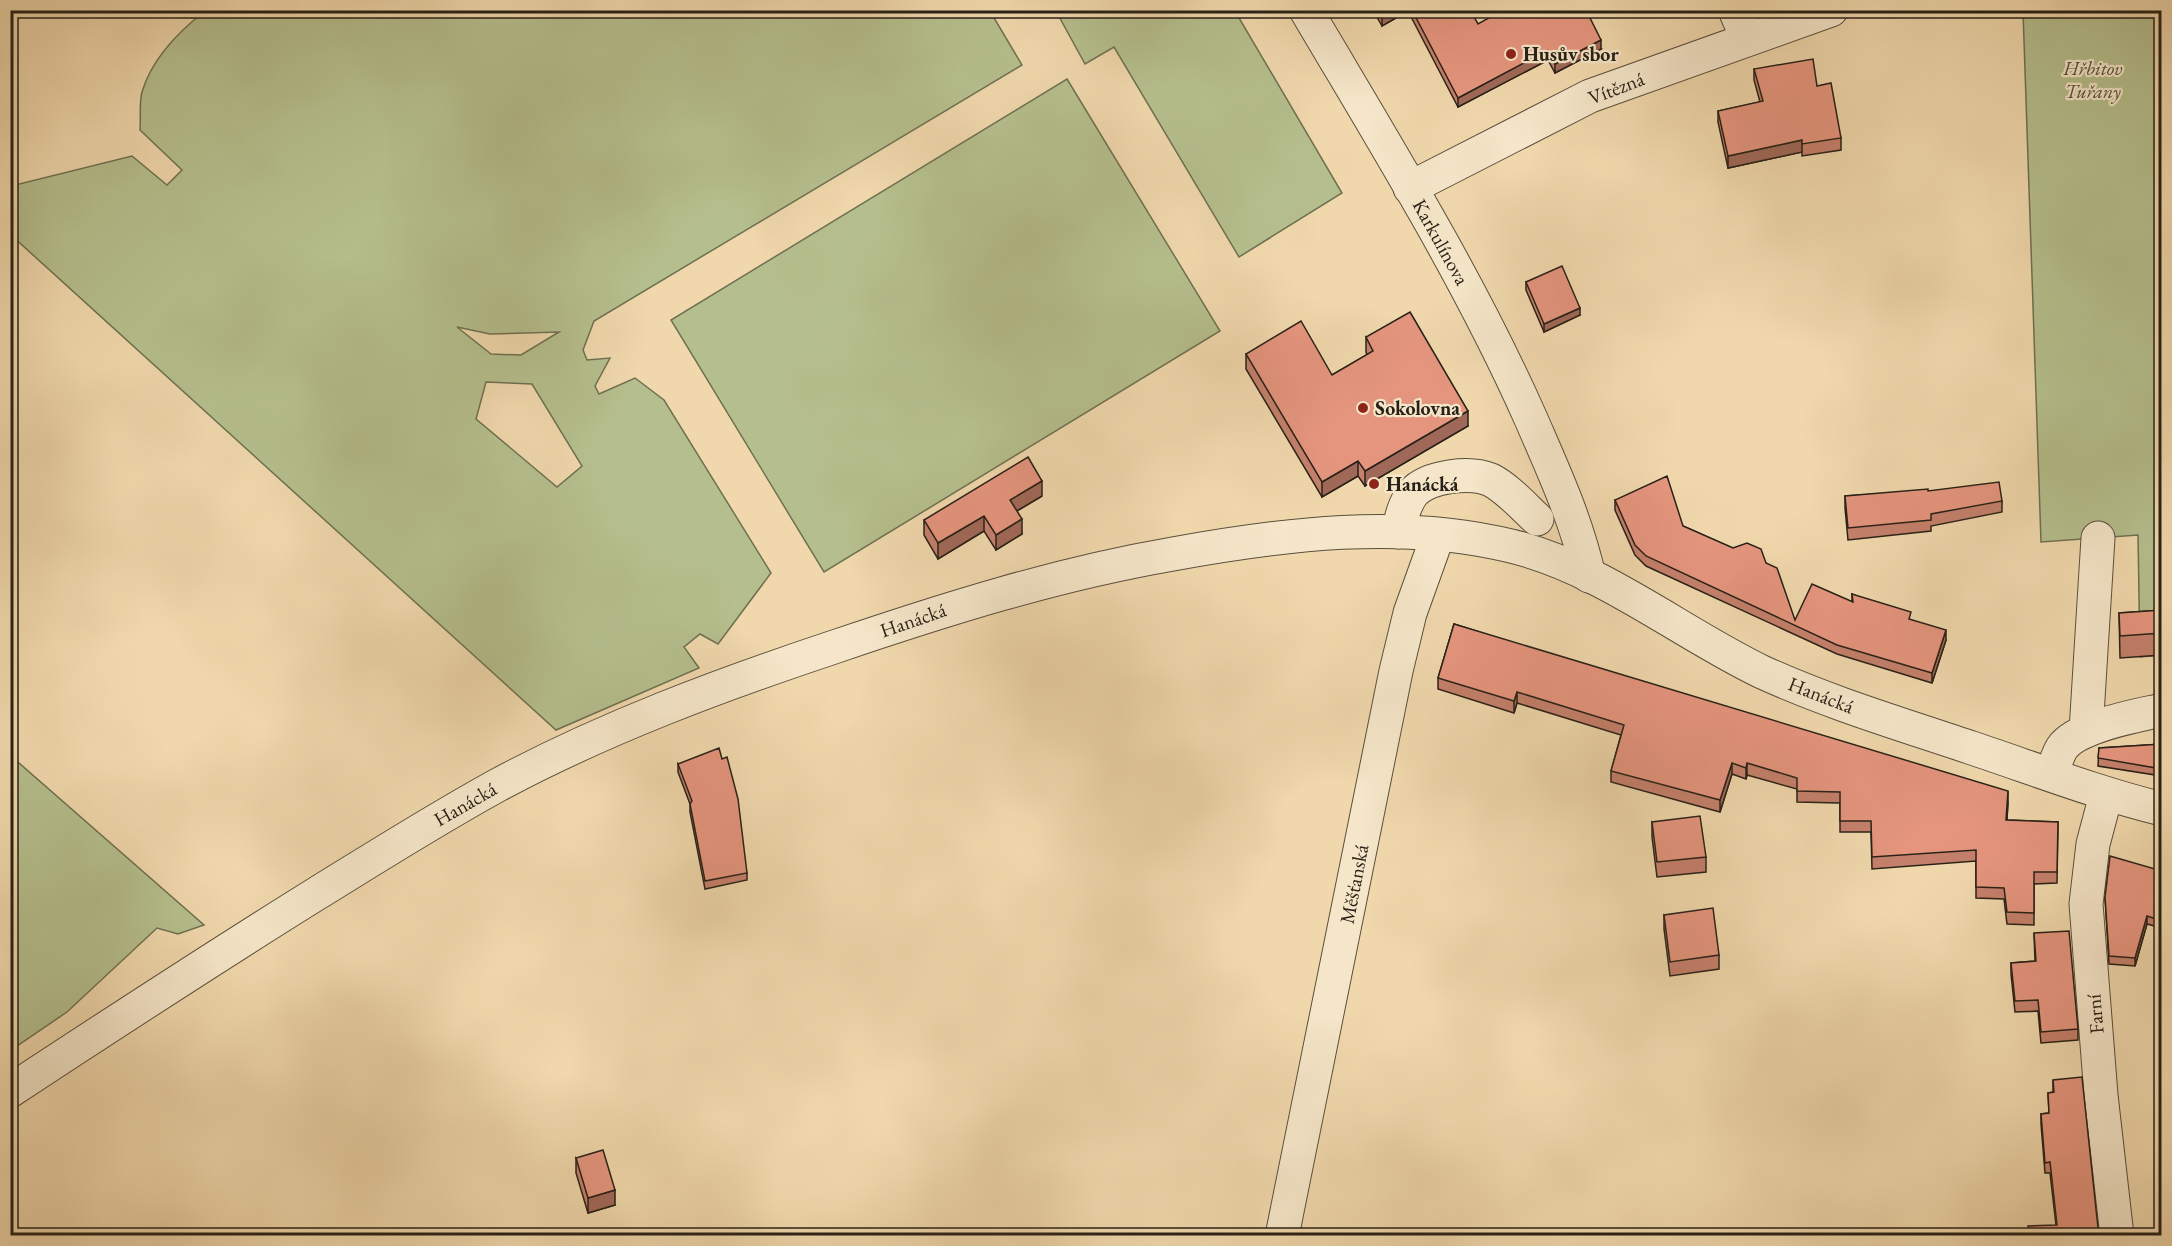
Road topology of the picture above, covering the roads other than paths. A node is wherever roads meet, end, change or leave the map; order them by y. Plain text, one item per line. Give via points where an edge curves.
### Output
1 (1306, 10) edge
2 (1831, 10) edge
3 (1741, 24) edge
4 (1410, 188) junction
5 (1559, 483) junction
6 (1537, 519) junction
7 (1398, 532) junction
8 (1438, 535) junction
9 (2098, 538) dead end
10 (1524, 549) junction
11 (1588, 576) junction
12 (2162, 710) edge
13 (2086, 731) junction
14 (2051, 774) junction
15 (2106, 795) junction
16 (2162, 809) edge
17 (10, 1091) edge
18 (1282, 1236) edge
19 (2117, 1236) edge

1 - 4 street, Karkulínova
2 - 3 street, Vítězná
3 - 4 street, Vítězná
4 - 5 street, Karkulínova via 1486,324
5 - 6 street
5 - 11 street, Karkulínova via 1576,525
6 - 7 street via 1493,481 1462,474 1415,490
6 - 10 street
7 - 8 street, Hanácká
7 - 17 street, Hanácká via 1291,537 1116,564 953,607 737,680 591,740 500,784 212,959
8 - 10 street, Hanácká
8 - 18 street, Měšťanská via 1410,613 1396,671
9 - 13 street
10 - 11 street, Hanácká
11 - 14 street, Hanácká via 1713,647 1797,687
12 - 13 street
13 - 14 street via 2062,747
14 - 15 street, Hanácká
15 - 16 street, Hanácká
15 - 19 street, Farní via 2093,844 2086,904

